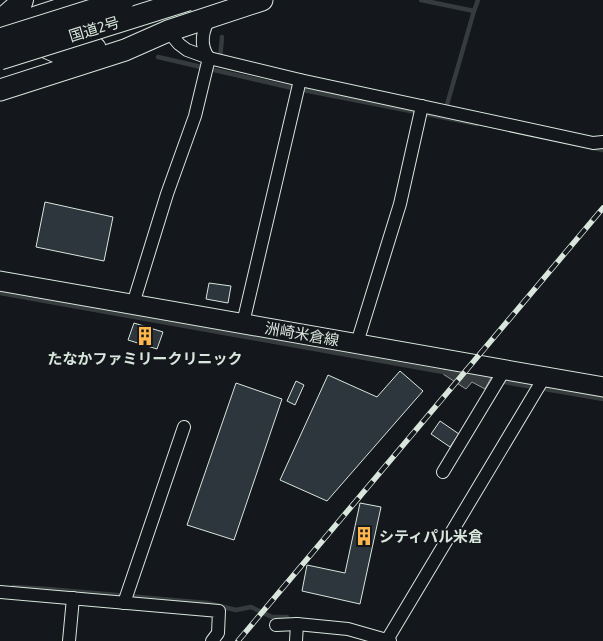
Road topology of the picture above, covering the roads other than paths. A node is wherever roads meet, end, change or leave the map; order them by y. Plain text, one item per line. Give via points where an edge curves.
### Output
1 (52, 0) edge
2 (88, 0) edge
3 (124, 0) edge
4 (188, 0) edge
5 (262, 0) edge
6 (14, 14) edge
7 (211, 17) junction
8 (168, 31) junction
9 (0, 39) edge
10 (0, 47) edge
11 (0, 59) edge
12 (213, 63) junction
13 (299, 86) junction
14 (0, 90) edge
15 (421, 111) junction
16 (603, 142) edge
17 (0, 281) edge
18 (133, 304) junction
19 (243, 324) junction
20 (357, 343) junction
21 (501, 376) junction
22 (541, 384) junction
23 (603, 387) edge
24 (184, 427) dead end
25 (443, 472) dead end
26 (0, 592) edge
27 (73, 598) junction
28 (125, 599) junction
29 (297, 624) junction
30 (276, 625) dead end
31 (382, 640) edge
32 (69, 641) edge
33 (212, 641) edge
34 (296, 641) edge

1 - 6 main road
2 - 6 highway
3 - 9 highway, 国道2号, bridge
4 - 11 highway, 国道2号, bridge
5 - 7 highway
6 - 8 highway via 36,43 59,53
6 - 10 main road
7 - 8 highway
7 - 12 street via 205,25 203,44 204,52
8 - 12 street via 187,50
8 - 14 highway via 125,50
12 - 13 street
12 - 18 street
13 - 15 street
13 - 19 street
15 - 16 street via 593,143
15 - 20 street via 400,204
17 - 18 main road, 洲崎米倉線
18 - 19 main road, 洲崎米倉線
19 - 20 main road, 洲崎米倉線
20 - 21 main road, 洲崎米倉線
21 - 22 main road, 洲崎米倉線
21 - 25 street
22 - 23 main road, 洲崎米倉線
22 - 31 street
24 - 28 street
26 - 27 street
27 - 28 street
27 - 32 street
28 - 33 street via 219,611 218,633
29 - 30 street
29 - 31 street via 348,629
29 - 34 street

